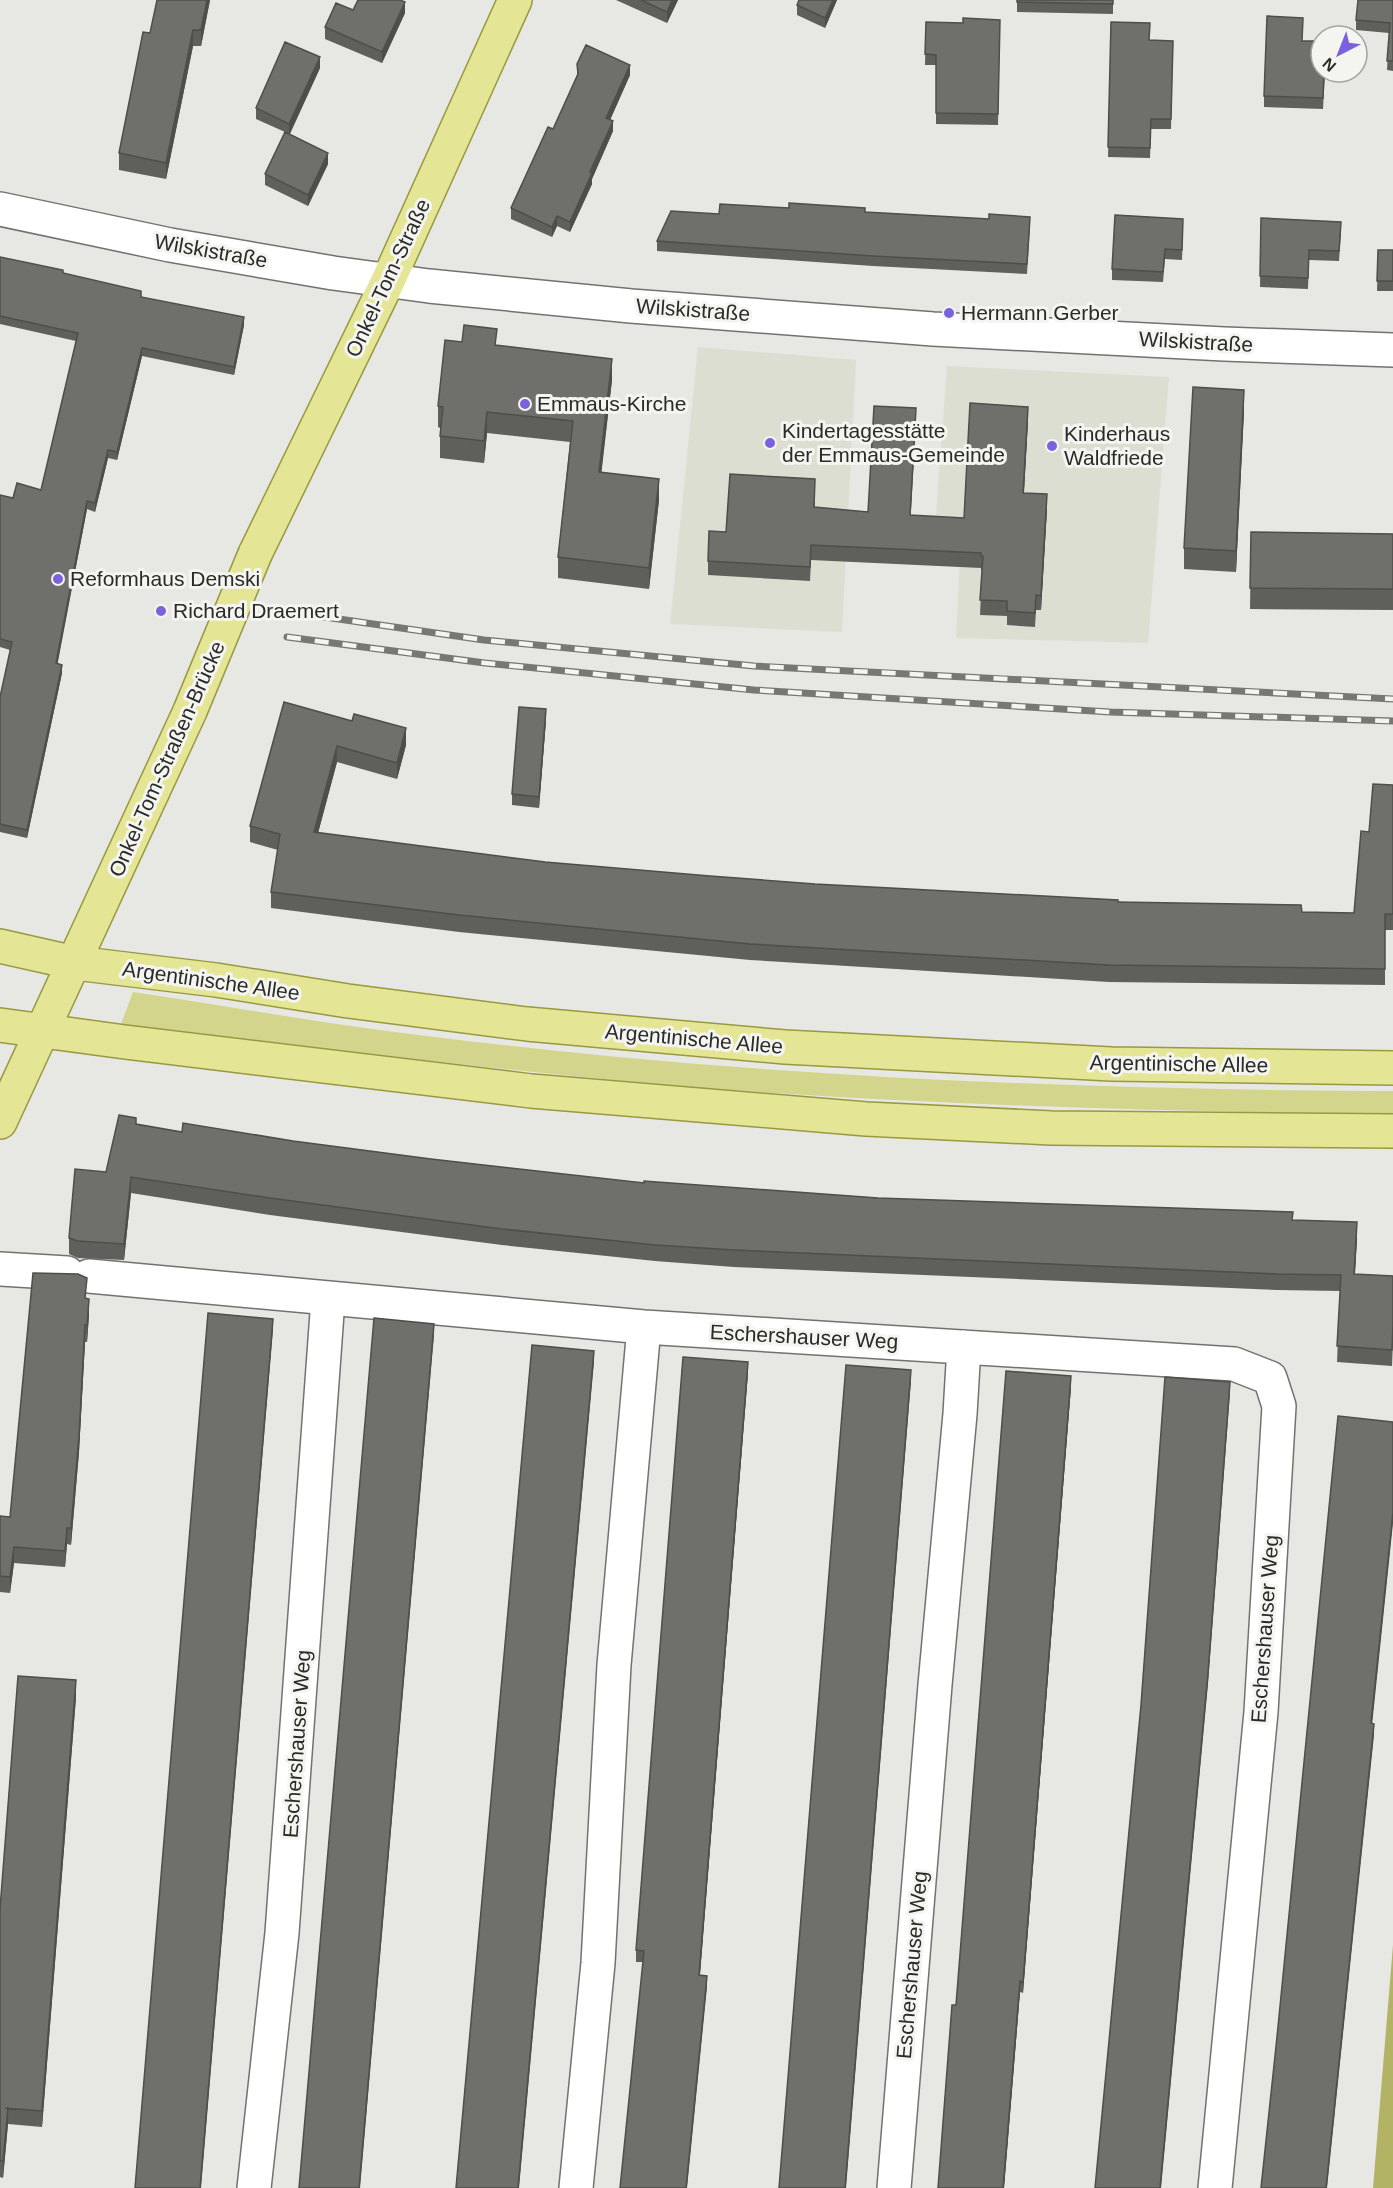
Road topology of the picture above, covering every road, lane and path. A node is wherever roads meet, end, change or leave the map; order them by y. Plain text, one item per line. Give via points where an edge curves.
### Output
1 (516, 0) edge
2 (0, 209) edge
3 (388, 280) junction
4 (1393, 350) edge
5 (255, 554) joint
6 (0, 946) edge
7 (75, 963) junction
8 (0, 1025) edge
9 (43, 1031) junction
10 (1393, 1068) edge
11 (0, 1122) edge
12 (1393, 1131) edge
13 (0, 1269) edge
14 (328, 1299) junction
15 (644, 1327) junction
16 (964, 1347) junction
17 (255, 2188) edge
18 (576, 2188) edge
19 (894, 2188) edge
20 (1215, 2188) edge

1 - 3 main road, Onkel-Tom-Straße
2 - 3 street, Wilskistraße via 170,245
3 - 4 street, Wilskistraße via 631,306 933,329
3 - 5 main road, Onkel-Tom-Straße
5 - 7 main road, Onkel-Tom-Straßen-Brücke, bridge via 190,711
6 - 7 main road, Argentinische Allee
7 - 9 main road
7 - 10 main road, Argentinische Allee via 527,1024 785,1047 1111,1064
8 - 9 main road
9 - 11 main road
9 - 12 main road via 531,1091 866,1119 1051,1128
13 - 14 street, Eschershauser Weg
14 - 15 street, Eschershauser Weg
14 - 17 street, Eschershauser Weg via 282,1933
15 - 16 street, Eschershauser Weg
15 - 18 street via 614,1665 598,1963
16 - 19 street, Eschershauser Weg
16 - 20 street, Eschershauser Weg via 1234,1364 1270,1378 1279,1406 1261,1712

